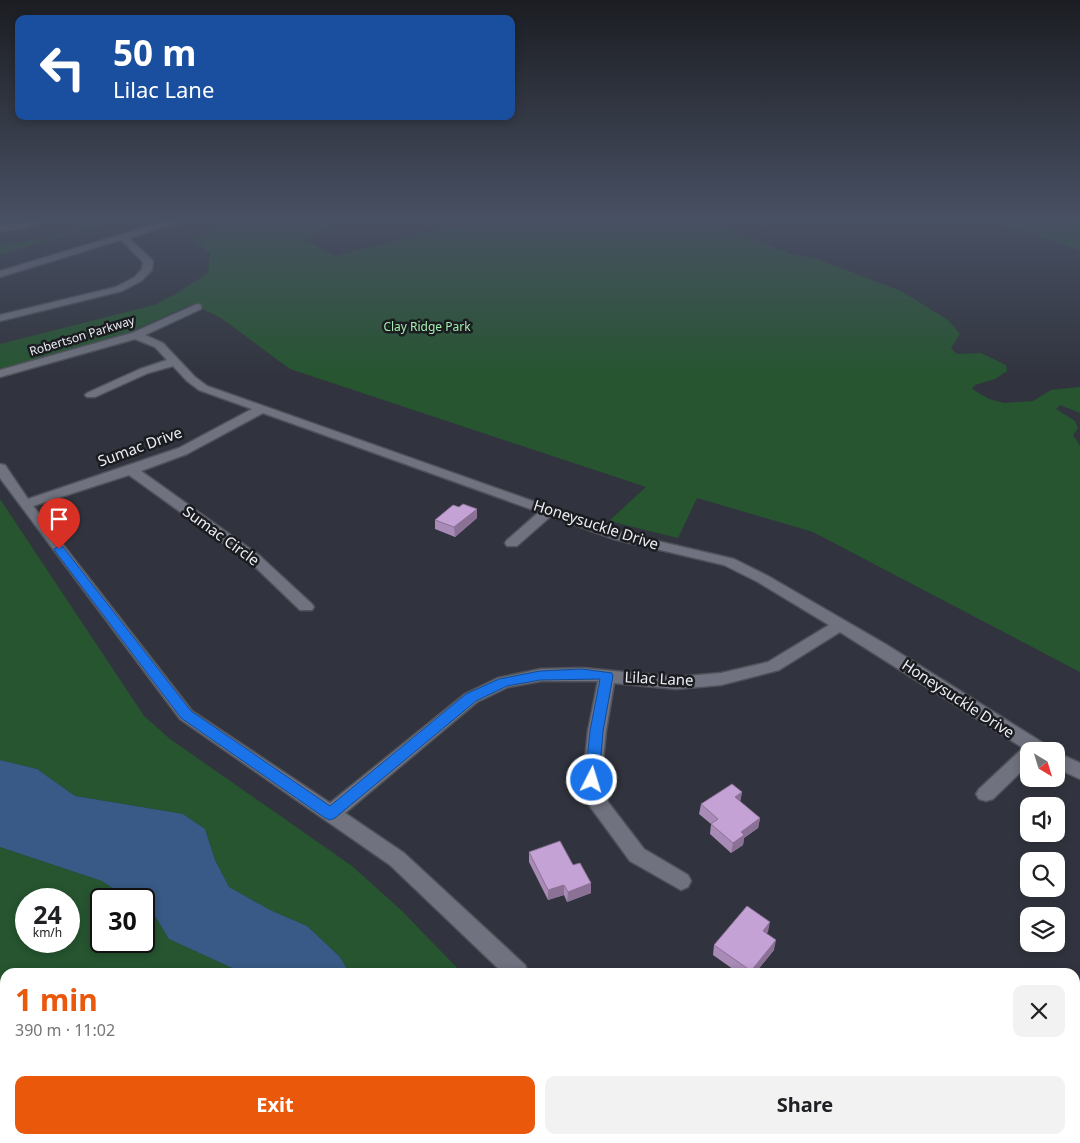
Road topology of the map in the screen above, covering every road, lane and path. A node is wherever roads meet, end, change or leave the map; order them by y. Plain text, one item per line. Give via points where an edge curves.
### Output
1 (147, 270) edge
2 (197, 307) dead end
3 (0, 318) edge
4 (136, 335) junction
5 (174, 362) junction
6 (0, 374) edge
7 (91, 395) dead end
8 (262, 409) junction
9 (0, 468) edge
10 (131, 470) junction
11 (25, 504) junction
12 (549, 511) junction
13 (512, 543) dead end
14 (306, 607) dead end
15 (840, 625) junction
16 (607, 676) junction
17 (1020, 742) edge
18 (1020, 764) edge
19 (1065, 764) edge
20 (1080, 772) edge
21 (986, 794) dead end
22 (330, 814) junction
23 (681, 881) dead end
24 (513, 968) edge

1 - 3 street via 119,289
2 - 4 street, Robertson Parkway
4 - 5 street, Honeysuckle Drive via 159,346
4 - 6 street, Robertson Parkway
5 - 7 street via 144,371
5 - 8 street, Honeysuckle Drive via 204,388
8 - 10 street, Sumac Drive via 183,451
8 - 12 street, Honeysuckle Drive
9 - 11 street
10 - 11 street, Sumac Drive
10 - 14 street, Sumac Circle via 255,559
11 - 22 street via 186,715
12 - 13 street
12 - 15 street, Honeysuckle Drive via 620,536 729,562
15 - 16 street, Lilac Lane via 773,666 721,679 676,682
15 - 17 street, Honeysuckle Drive
16 - 22 street, Lilac Lane via 540,675 504,682 471,698
16 - 23 street via 592,780 599,805 637,855
18 - 21 street
19 - 20 street
22 - 24 street via 396,859

